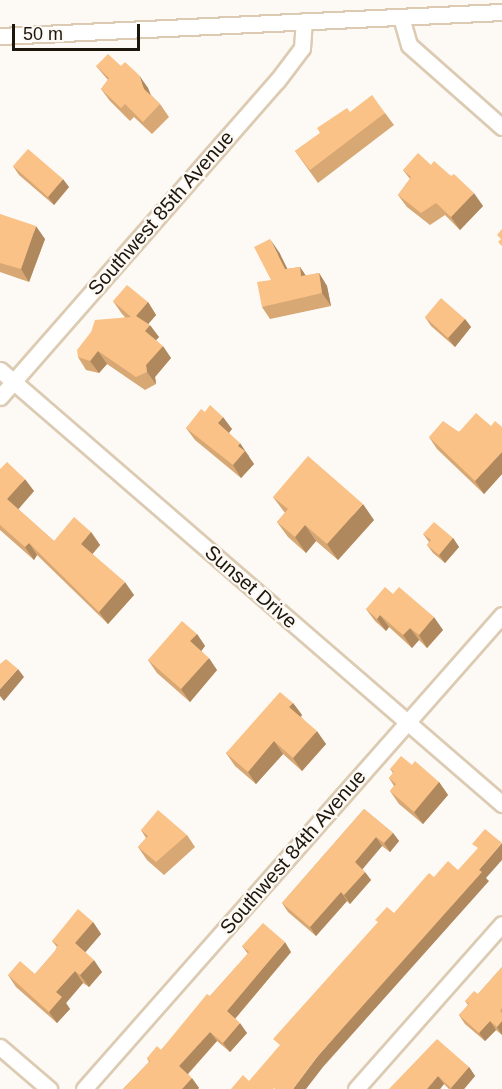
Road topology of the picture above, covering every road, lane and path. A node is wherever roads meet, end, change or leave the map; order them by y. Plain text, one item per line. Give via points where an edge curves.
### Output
1 (502, 12) edge
2 (401, 17) junction
3 (304, 21) junction
4 (0, 36) edge
5 (502, 127) edge
6 (0, 370) edge
7 (14, 381) junction
8 (0, 397) edge
9 (502, 615) edge
10 (408, 723) junction
11 (502, 804) edge
12 (502, 924) edge
13 (0, 1047) edge
14 (49, 1089) edge
15 (84, 1089) edge
16 (356, 1089) edge

1 - 2 street
2 - 3 street
2 - 5 street via 409,45
3 - 4 street
3 - 7 street, Southwest 85th Avenue via 302,48 277,81
6 - 7 street, Sunset Drive
7 - 8 street, Southwest 85th Avenue
7 - 10 street, Sunset Drive
9 - 10 street, Southwest 84th Avenue
10 - 11 street, Sunset Drive
10 - 15 street, Southwest 84th Avenue
12 - 16 street
13 - 14 street

